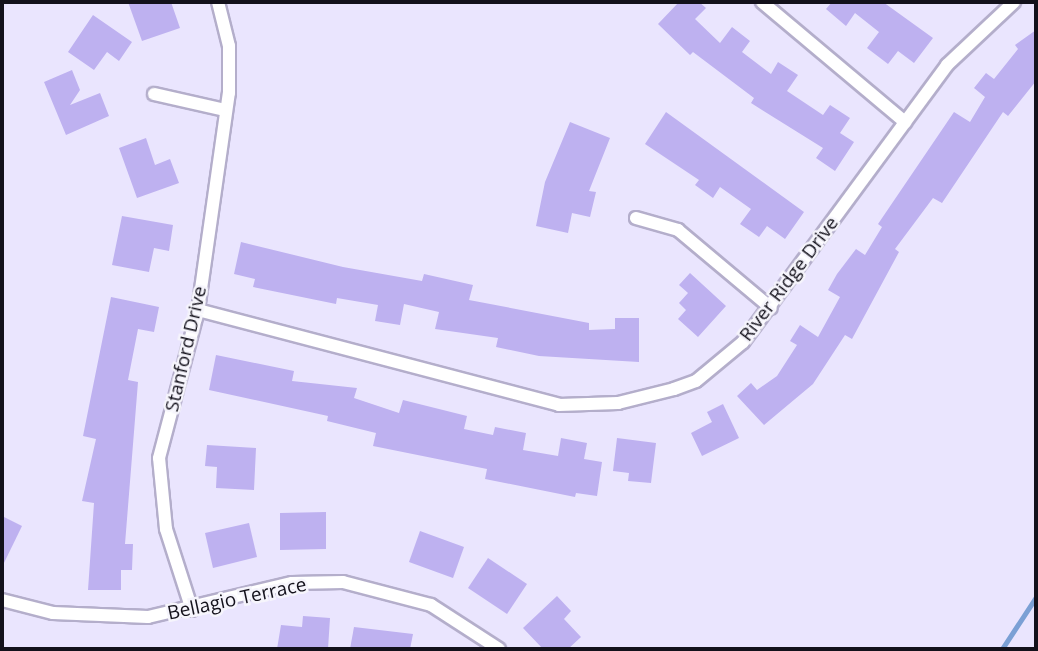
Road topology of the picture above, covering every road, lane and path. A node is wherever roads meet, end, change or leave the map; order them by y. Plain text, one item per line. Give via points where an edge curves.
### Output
1 (218, 2) edge
2 (762, 2) edge
3 (1014, 2) edge
4 (154, 94) dead end
5 (225, 110) junction
6 (905, 122) junction
7 (636, 218) dead end
8 (771, 308) junction
9 (198, 310) junction
10 (2, 600) edge
11 (192, 610) junction
12 (499, 649) edge

1 - 5 street, Stanford Drive via 229,46
2 - 6 street
3 - 6 street, River Ridge Drive via 953,58
4 - 5 street
5 - 9 street, Stanford Drive
6 - 8 street, River Ridge Drive
7 - 8 street via 678,230
8 - 9 street, River Ridge Drive via 743,342 696,381 637,400 578,406
9 - 11 street, Stanford Drive via 159,458 166,529
10 - 11 street, Bellagio Terrace via 53,613 104,617
11 - 12 street, Bellagio Terrace via 292,583 342,582 431,605

